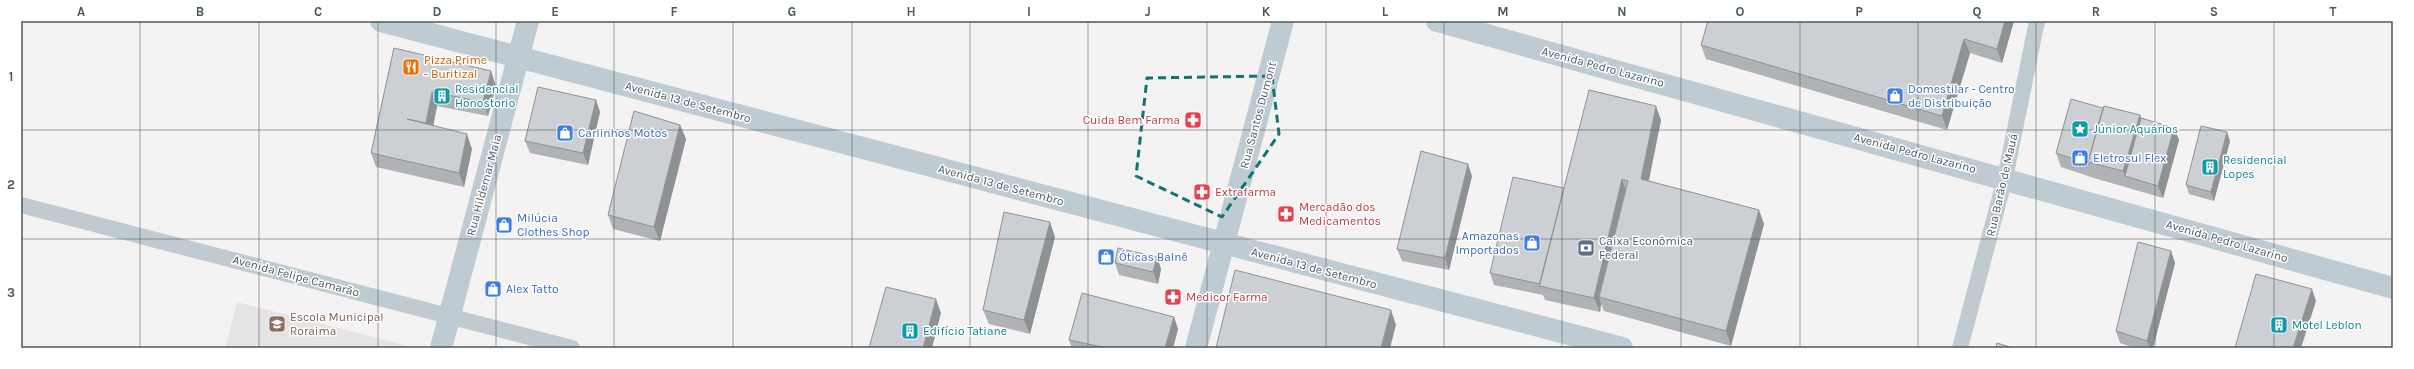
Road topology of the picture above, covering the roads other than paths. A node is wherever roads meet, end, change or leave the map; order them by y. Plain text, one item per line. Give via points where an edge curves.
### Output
1 (381, 21) edge
2 (528, 21) edge
3 (1283, 21) edge
4 (1437, 21) edge
5 (2037, 21) edge
6 (519, 57) junction
7 (2005, 178) junction
8 (21, 205) edge
9 (1224, 245) junction
10 (2393, 288) edge
11 (449, 316) junction
12 (441, 348) edge
13 (572, 348) edge
14 (1196, 348) edge
15 (1622, 348) edge
16 (1960, 348) edge

1 - 6 main road, Avenida 13 de Setembro
2 - 6 main road, Rua Hildemar Maia
3 - 9 main road, Rua Santos Dumont
4 - 7 main road, Avenida Pedro Lazarino
5 - 7 street, Rua Barão de Mauá
6 - 9 main road, Avenida 13 de Setembro
6 - 11 main road, Rua Hildemar Maia
7 - 10 main road, Avenida Pedro Lazarino
7 - 16 street, Rua Barão de Mauá
8 - 11 street, Avenida Felipe Camarão
9 - 14 main road, Rua Santos Dumont
9 - 15 main road, Avenida 13 de Setembro
11 - 12 main road, Rua Hildemar Maia
11 - 13 street, Avenida Felipe Camarão

